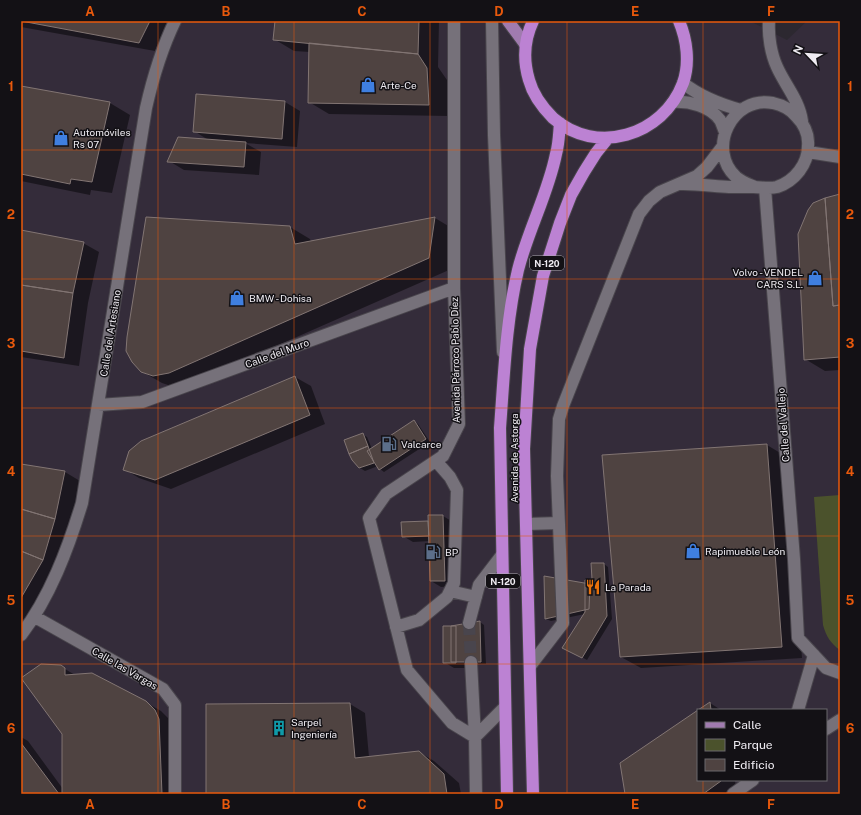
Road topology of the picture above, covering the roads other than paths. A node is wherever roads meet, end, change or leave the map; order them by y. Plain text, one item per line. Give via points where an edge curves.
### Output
1 (175, 21) edge
2 (454, 21) edge
3 (492, 21) edge
4 (508, 21) edge
5 (533, 21) edge
6 (769, 21) edge
7 (683, 24) edge
8 (526, 44) junction
9 (683, 83) junction
10 (673, 102) junction
11 (741, 110) junction
12 (802, 122) junction
13 (560, 123) junction
14 (725, 132) junction
15 (608, 138) junction
16 (722, 146) junction
17 (808, 152) junction
18 (840, 157) edge
19 (676, 184) junction
20 (760, 188) junction
21 (454, 288) junction
22 (504, 369) junction
23 (98, 405) junction
24 (436, 460) junction
25 (559, 523) junction
26 (526, 524) junction
27 (502, 555) junction
28 (450, 591) junction
29 (476, 597) junction
30 (35, 617) junction
31 (469, 623) tunnel mouth
32 (396, 627) junction
33 (21, 635) edge
34 (814, 655) junction
35 (471, 662) tunnel mouth
36 (530, 666) junction
37 (840, 674) edge
38 (505, 707) junction
39 (798, 709) edge
40 (840, 720) edge
41 (827, 728) edge
42 (475, 737) junction
43 (752, 781) edge
44 (175, 794) edge
45 (476, 794) edge
46 (507, 794) edge
47 (533, 794) edge
48 (733, 794) edge

1 - 23 street, Calle del Artesiano via 153,76 146,108
2 - 21 street, Avenida Párroco Pablo Díez
3 - 22 street via 494,150
4 - 8 main road
5 - 8 highway
6 - 12 street via 768,28 776,66 800,110
7 - 9 highway via 687,62
8 - 13 highway via 526,67 532,90 544,109
9 - 10 highway
9 - 11 street via 710,100
10 - 14 street via 682,101 704,108 720,120
10 - 15 highway via 659,118 641,130
11 - 12 street via 753,104 767,102 792,111
11 - 14 street via 731,120
12 - 17 street via 808,141
13 - 15 highway via 595,138
13 - 22 highway, N-120 via 552,170 519,269 510,311
14 - 16 street
15 - 26 highway, Avenida de Astorga / N-120 via 571,195 543,276 530,349 526,393
16 - 19 street via 697,176
16 - 20 street via 724,157 732,172 744,183
17 - 18 street
17 - 20 street via 798,174 788,182 777,187
19 - 20 street
19 - 25 street via 660,192 639,214 563,406 559,419
20 - 34 street, Calle del Vallejo via 794,559 798,638
21 - 23 street, Calle del Muro via 142,402
21 - 24 street, Avenida Párroco Pablo Díez via 459,424 443,456
22 - 27 highway, N-120 via 500,428
23 - 30 street, Calle del Artesiano via 80,511 71,539
24 - 28 street via 457,490 454,584
24 - 32 street, Avenida Párroco Pablo Díez via 386,494 369,518
25 - 26 street
25 - 36 street via 563,623
26 - 36 highway, Avenida de Astorga / N-120
27 - 29 street via 479,585
27 - 38 highway, N-120
28 - 29 street
28 - 32 street via 447,597 419,620
29 - 31 street
30 - 33 street, Calle del Artesiano
30 - 44 street, Calle las Vargas via 163,690 175,705
32 - 42 street, Avenida Párroco Pablo Díez via 406,670 452,723
34 - 37 street, Calle del Vallejo via 826,668
34 - 39 street
35 - 42 street
36 - 47 highway, Avenida de Astorga / N-120
38 - 42 street
38 - 46 highway, N-120
40 - 41 street
42 - 45 street
43 - 48 street

